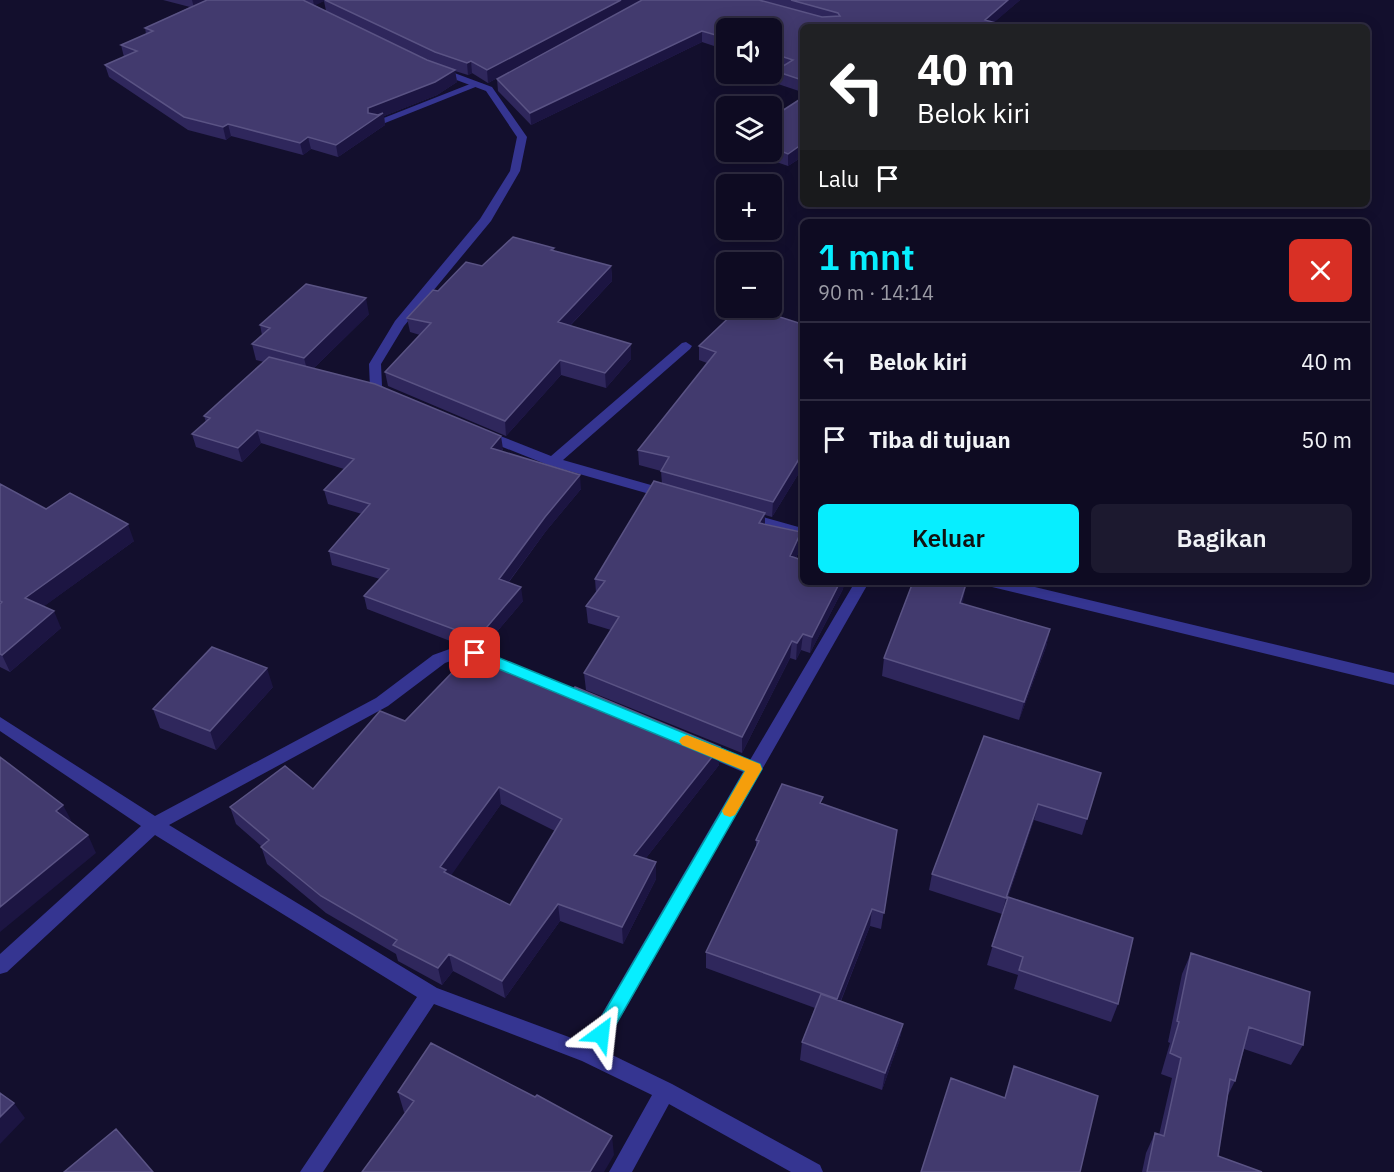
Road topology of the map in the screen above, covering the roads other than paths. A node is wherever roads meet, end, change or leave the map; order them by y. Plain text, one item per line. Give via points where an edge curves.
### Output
1 (433, 68) edge
2 (489, 85) junction
3 (376, 123) edge
4 (686, 346) dead end
5 (408, 403) edge
6 (470, 429) edge
7 (553, 462) junction
8 (678, 498) edge
9 (735, 514) edge
10 (800, 532) edge
11 (860, 585) edge
12 (1004, 585) edge
13 (507, 666) edge
14 (1394, 679) edge
15 (0, 723) edge
16 (690, 742) edge
17 (754, 769) junction
18 (154, 825) junction
19 (0, 966) edge
20 (430, 994) junction
21 (589, 1054) junction
22 (664, 1091) junction
23 (312, 1172) edge
24 (620, 1172) edge
25 (812, 1172) edge

1 - 2 street
2 - 3 street
2 - 5 street via 522,137 515,171 485,221 399,324 375,364 376,388
4 - 7 street
6 - 7 street
7 - 8 street
9 - 10 street
11 - 17 street
12 - 14 street
13 - 18 street via 475,653 458,652 439,659 382,702
15 - 18 street
16 - 17 street
17 - 21 street
18 - 19 street
18 - 20 street
20 - 21 street
20 - 23 street
21 - 22 street
22 - 24 street
22 - 25 street

